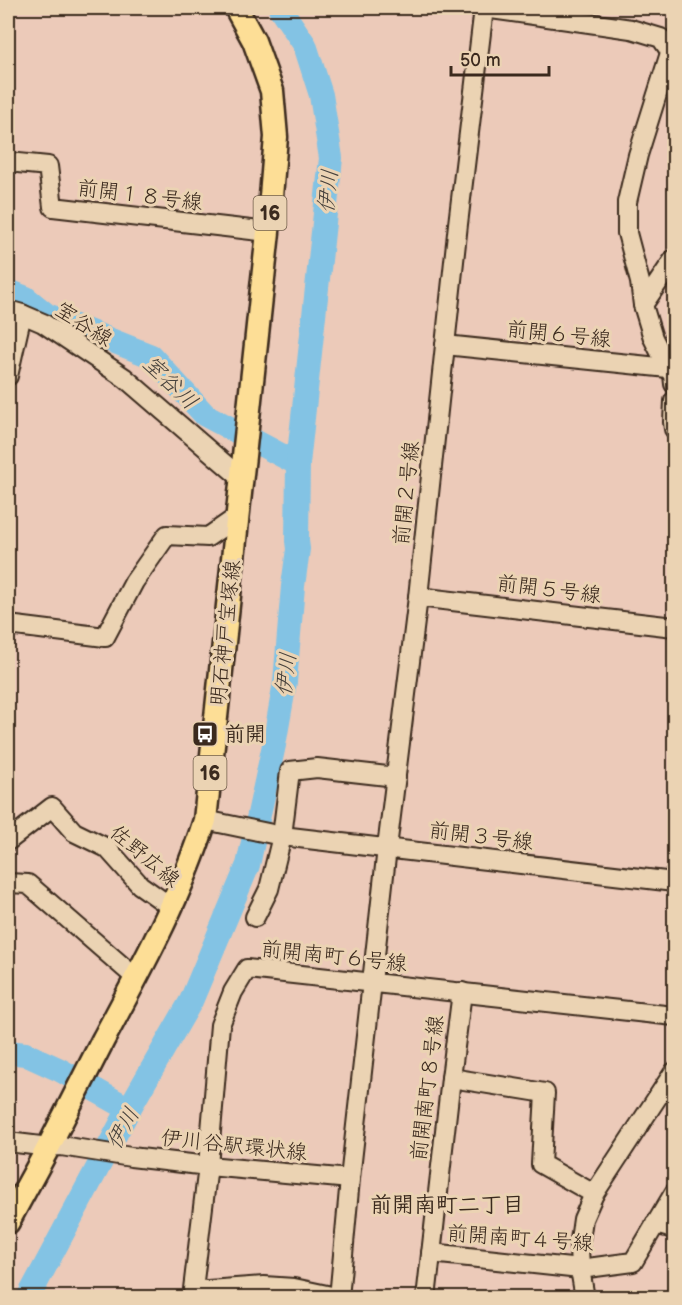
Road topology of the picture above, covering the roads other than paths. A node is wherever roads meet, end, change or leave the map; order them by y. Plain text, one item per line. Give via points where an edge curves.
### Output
1 (236, 8) edge
2 (484, 8) edge
3 (672, 55) edge
4 (8, 162) edge
5 (268, 232) junction
6 (675, 259) edge
7 (643, 305) junction
8 (15, 312) edge
9 (445, 345) junction
10 (8, 376) edge
11 (671, 376) edge
12 (675, 401) edge
13 (675, 429) edge
14 (241, 478) junction
15 (238, 516) junction
16 (418, 597) junction
17 (8, 625) edge
18 (675, 627) edge
19 (396, 777) junction
20 (212, 821) junction
21 (282, 836) junction
22 (8, 841) edge
23 (387, 848) junction
24 (675, 882) edge
25 (8, 883) edge
26 (171, 907) junction
27 (255, 916) dead end
28 (136, 978) junction
29 (372, 983) junction
30 (462, 992) junction
31 (675, 1016) edge
32 (675, 1072) edge
33 (451, 1078) junction
34 (668, 1094) edge
35 (8, 1142) edge
36 (55, 1146) junction
37 (208, 1166) junction
38 (350, 1179) junction
39 (675, 1193) edge
40 (594, 1194) junction
41 (8, 1222) edge
42 (655, 1224) junction
43 (675, 1228) edge
44 (431, 1253) junction
45 (580, 1269) junction
46 (339, 1297) edge
47 (426, 1298) edge
48 (585, 1298) edge

1 - 5 main road, 明石神戸宝塚線 / 16 via 254,41 272,91 276,137
2 - 3 street via 631,29 661,38
2 - 9 street, 前開２号線
3 - 7 street via 638,155 627,202 627,233
4 - 5 street, 前開１８号線 via 48,166 53,207
5 - 14 main road, 明石神戸宝塚線 / 16
6 - 7 street
7 - 11 street
8 - 10 street
8 - 14 street, 室谷線 via 43,323 125,378
9 - 11 street, 前開６号線
9 - 16 street, 前開２号線
12 - 13 street
14 - 15 main road, 明石神戸宝塚線 / 16
15 - 17 street via 208,537 167,535 134,582 105,637
15 - 20 main road, 明石神戸宝塚線 / 16
16 - 18 street, 前開５号線
16 - 19 street, 前開２号線
19 - 21 street via 317,768 290,771
19 - 23 street, 前開２号線
20 - 21 street
20 - 26 main road, 明石神戸宝塚線 / 16 via 199,841
21 - 23 street, 前開３号線
21 - 27 street via 269,889
22 - 26 street, 佐野広線 via 52,807 74,832 107,848 140,885
23 - 24 street, 前開３号線
23 - 29 street, 前開２号線
25 - 28 street via 28,884
26 - 28 main road, 明石神戸宝塚線 / 16
28 - 36 main road, 明石神戸宝塚線 / 16 via 82,1080
29 - 30 street, 前開南町６号線
29 - 37 street, 前開南町６号線 via 247,969 220,1024
29 - 38 street, 前開２号線
30 - 31 street, 前開南町６号線
30 - 33 street, 前開南町８号線
32 - 34 street
33 - 40 street via 544,1093 541,1164
33 - 44 street, 前開南町８号線
34 - 40 street
35 - 36 street, 伊川谷駅環状線
36 - 37 street, 伊川谷駅環状線
36 - 41 main road, 明石神戸宝塚線 / 16
37 - 38 street, 伊川谷駅環状線
37 - 46 street, 前開南町６号線 via 193,1289 264,1286
38 - 46 street, 前開２号線
39 - 42 street, 前開南町４号線
40 - 45 street via 583,1219
42 - 43 street
42 - 45 street, 前開南町４号線 via 633,1262
44 - 45 street, 前開南町４号線
44 - 47 street, 前開南町８号線
45 - 48 street

